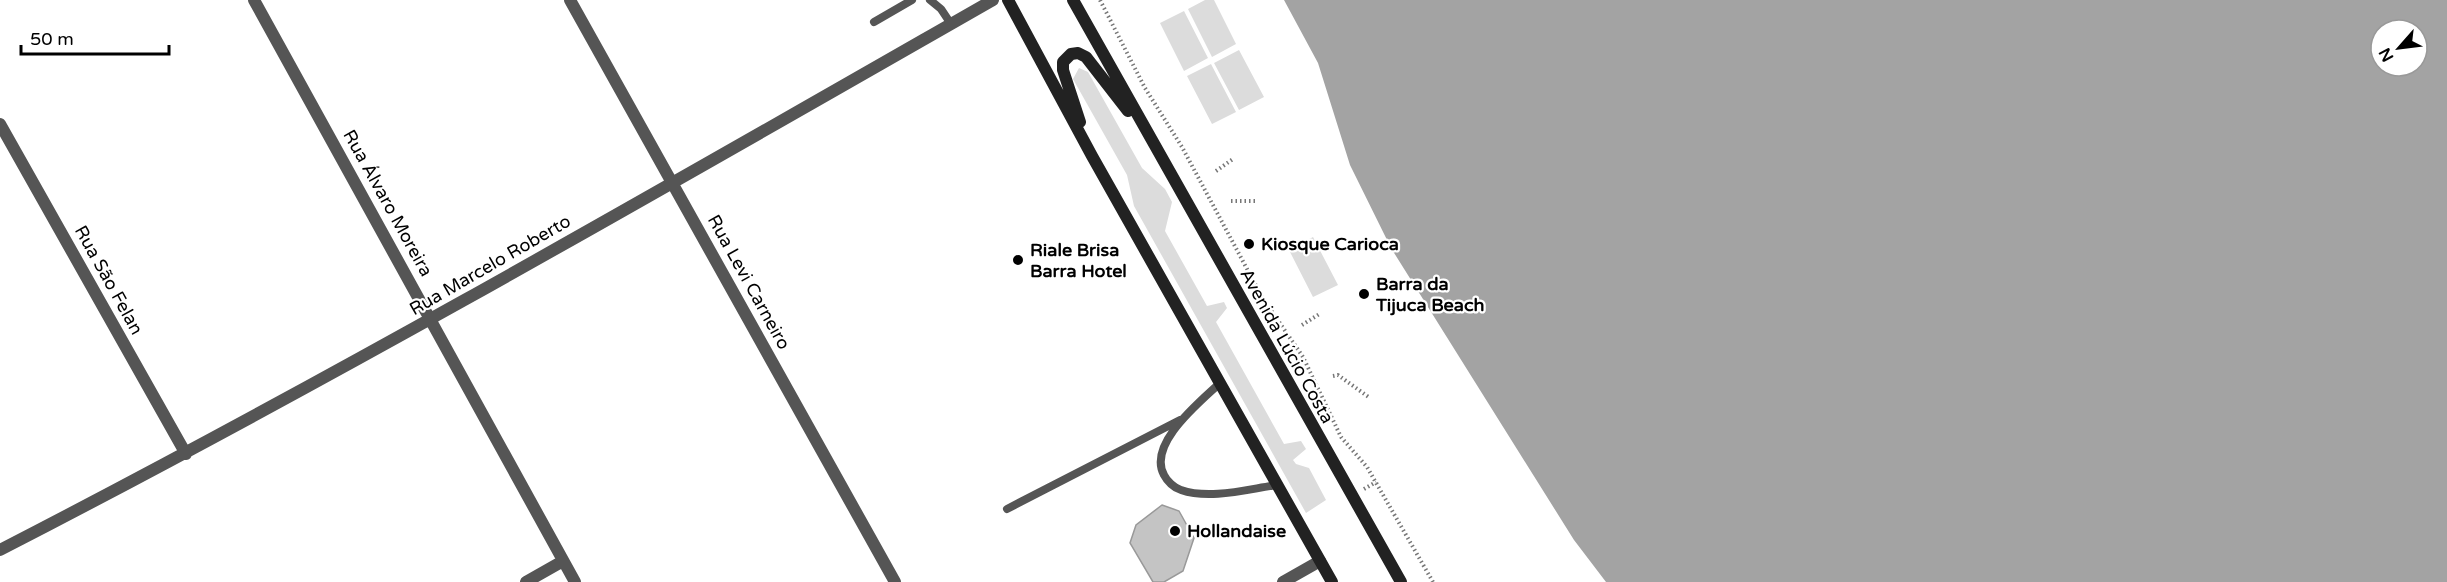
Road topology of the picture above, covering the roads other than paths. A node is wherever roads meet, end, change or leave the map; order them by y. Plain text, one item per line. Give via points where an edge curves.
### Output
1 (254, 0) edge
2 (570, 0) edge
3 (912, 0) edge
4 (930, 0) edge
5 (993, 0) edge
6 (1008, 0) edge
7 (1073, 0) edge
8 (874, 22) dead end
9 (951, 24) junction
10 (0, 124) edge
11 (1153, 143) junction
12 (1092, 156) junction
13 (673, 182) junction
14 (432, 319) junction
15 (1220, 383) junction
16 (1180, 420) junction
17 (186, 454) junction
18 (1277, 485) junction
19 (1007, 509) dead end
20 (0, 550) edge
21 (563, 561) junction
22 (1320, 561) junction
23 (526, 582) edge
24 (575, 582) edge
25 (896, 582) edge
26 (1283, 582) edge
27 (1332, 582) edge
28 (1401, 582) edge

1 - 14 street, Rua Álvaro Moreira
2 - 13 street, Rua Levi Carneiro
3 - 8 lane
4 - 9 lane
5 - 9 street, Rua Marcelo Roberto
6 - 12 main road
7 - 11 main road, Avenida Lúcio Costa
9 - 13 street, Rua Marcelo Roberto
10 - 17 street, Rua São Felan
11 - 12 main road via 1086,57 1071,54 1063,62 1063,70
11 - 28 main road, Avenida Lúcio Costa
12 - 15 main road
13 - 14 street, Rua Marcelo Roberto
13 - 25 street, Rua Levi Carneiro
14 - 17 street, Rua Marcelo Roberto
14 - 21 street, Rua Álvaro Moreira
15 - 16 lane
15 - 18 main road
16 - 18 lane via 1162,450 1160,468 1167,482 1180,490 1214,493
16 - 19 lane
17 - 20 street, Rua Marcelo Roberto
18 - 22 main road
21 - 23 street
21 - 24 street, Rua Álvaro Moreira
22 - 26 street
22 - 27 main road

